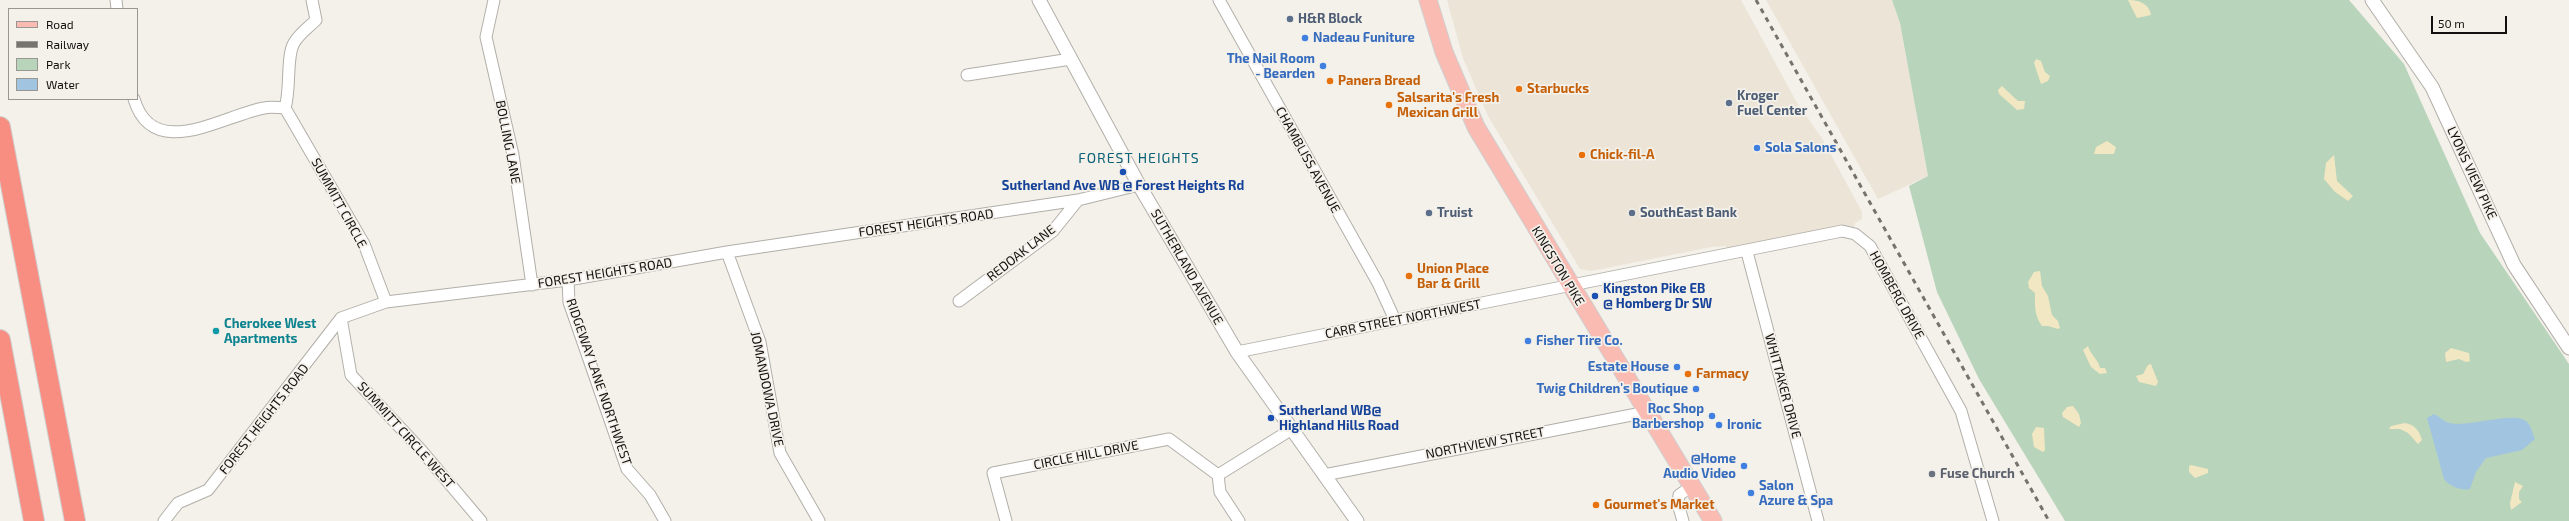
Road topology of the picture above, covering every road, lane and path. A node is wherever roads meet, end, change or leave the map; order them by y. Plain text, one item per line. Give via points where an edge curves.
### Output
1 (312, 0) edge
2 (494, 0) edge
3 (1039, 0) edge
4 (1219, 0) edge
5 (1428, 0) edge
6 (2372, 0) edge
7 (1071, 59) junction
8 (967, 75) dead end
9 (134, 100) edge
10 (285, 108) junction
11 (0, 127) edge
12 (1139, 185) junction
13 (1078, 200) junction
14 (727, 252) junction
15 (1747, 252) junction
16 (568, 280) junction
17 (532, 285) junction
18 (1569, 285) junction
19 (959, 301) dead end
20 (386, 302) junction
21 (341, 318) junction
22 (1395, 320) junction
23 (0, 340) edge
24 (2569, 348) edge
25 (1237, 352) junction
26 (1646, 412) junction
27 (1292, 429) junction
28 (1218, 475) junction
29 (1324, 475) junction
30 (1692, 486) junction
31 (164, 520) edge
32 (34, 521) edge
33 (75, 521) edge
34 (481, 521) edge
35 (664, 521) edge
36 (819, 521) edge
37 (1006, 521) edge
38 (1239, 521) edge
39 (1357, 521) edge
40 (1683, 521) edge
41 (1713, 521) edge
42 (1818, 521) edge
43 (1993, 521) edge

1 - 10 street via 316,20 295,41 290,50 289,95
2 - 17 street, BOLLING LANE via 486,37 512,156
3 - 7 street, SUTHERLAND AVENUE
4 - 22 street, CHAMBLISS AVENUE via 1378,283
5 - 18 main road, KINGSTON PIKE via 1444,52 1476,127
6 - 24 street, LYONS VIEW PIKE via 2432,87 2514,265
7 - 8 street
7 - 12 street, SUTHERLAND AVENUE
9 - 10 street via 137,110 157,129 178,132 198,129 264,107
10 - 20 street, SUMMITT CIRCLE via 364,244
11 - 33 highway
12 - 13 street, FOREST HEIGHTS ROAD
12 - 25 street, SUTHERLAND AVENUE
13 - 14 street, FOREST HEIGHTS ROAD
13 - 19 street, REDOAK LANE via 1053,231
14 - 16 street, FOREST HEIGHTS ROAD
14 - 36 street, JOMANDOWA DRIVE via 760,342 780,453
15 - 18 street, HOMBERG DRIVE
15 - 42 street, WHITTAKER DRIVE
15 - 43 street, HOMBERG DRIVE via 1842,231 1855,234 1870,246 1961,412
16 - 17 street, FOREST HEIGHTS ROAD
16 - 35 street, RIDGEWAY LANE NORTHWEST via 569,302 627,469 650,495
17 - 20 street, FOREST HEIGHTS ROAD
18 - 22 street, CARR STREET NORTHWEST
18 - 26 main road, KINGSTON PIKE
20 - 21 street, FOREST HEIGHTS ROAD
21 - 31 street, FOREST HEIGHTS ROAD via 208,490 178,503
21 - 34 street, SUMMITT CIRCLE WEST via 351,374 421,450
22 - 25 street, CARR STREET NORTHWEST
23 - 32 highway
25 - 27 street, SUTHERLAND AVENUE
26 - 29 street, NORTHVIEW STREET
26 - 30 main road, KINGSTON PIKE
27 - 28 street
27 - 29 street, SUTHERLAND AVENUE
28 - 37 street, CIRCLE HILL DRIVE via 1168,439 993,473
28 - 38 street via 1220,492
29 - 39 street, SUTHERLAND AVENUE
30 - 40 street via 1679,496 1678,504
30 - 41 main road, KINGSTON PIKE

